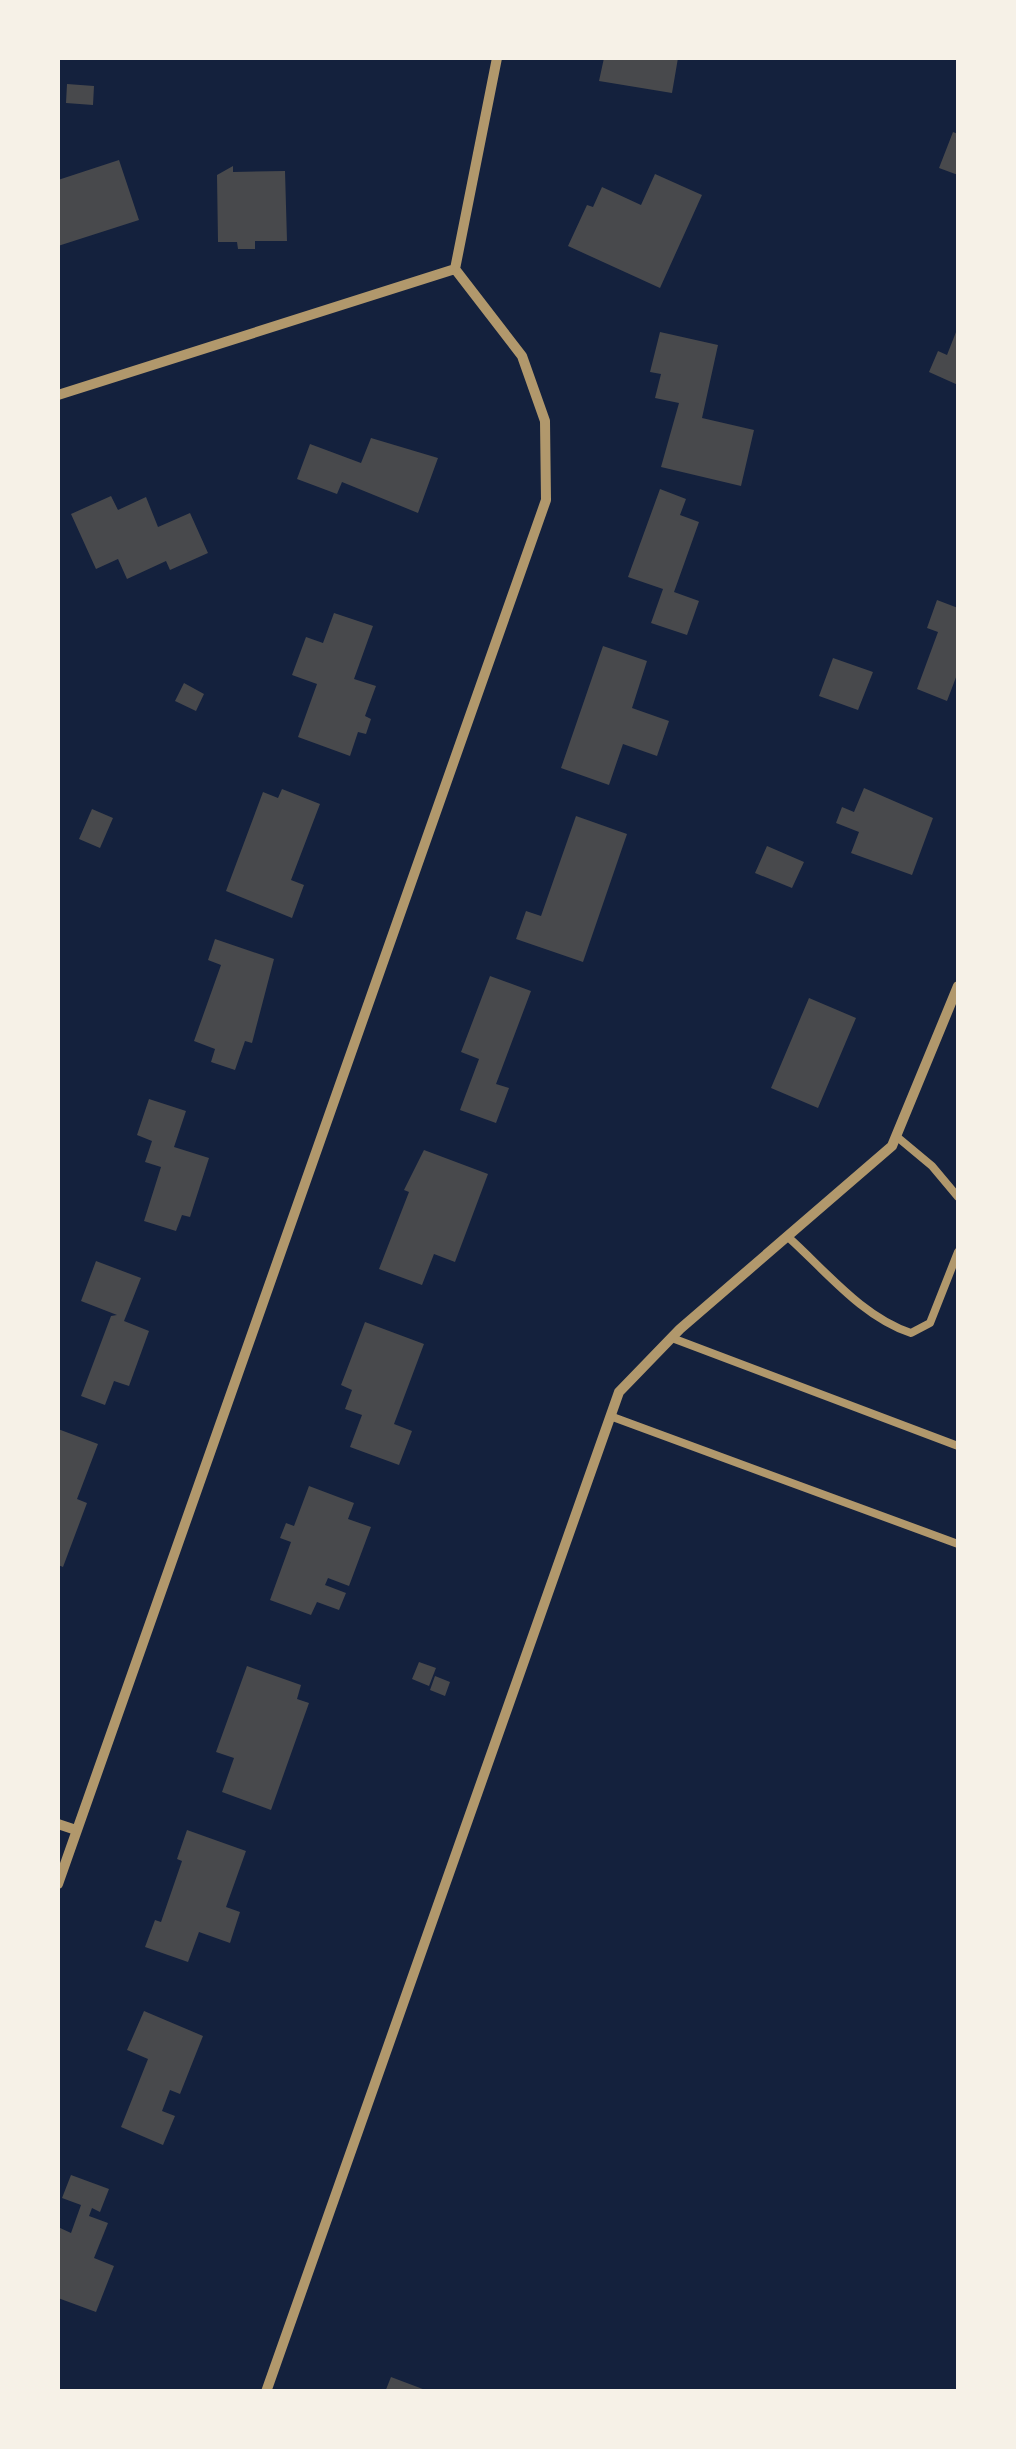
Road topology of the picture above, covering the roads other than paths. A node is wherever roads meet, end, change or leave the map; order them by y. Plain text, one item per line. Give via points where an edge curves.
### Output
1 (498, 58) edge
2 (455, 270) junction
3 (58, 395) edge
4 (958, 986) edge
5 (896, 1136) junction
6 (958, 1197) edge
7 (788, 1236) junction
8 (958, 1252) edge
9 (672, 1338) junction
10 (610, 1416) junction
11 (958, 1446) edge
12 (958, 1544) edge
13 (58, 1824) edge
14 (76, 1830) junction
15 (58, 1884) edge
16 (266, 2392) edge

1 - 2 street
2 - 3 street
2 - 14 street via 522,356 545,420 546,500
4 - 5 street
5 - 6 lane
5 - 7 street
7 - 8 lane via 852,1297 892,1328 910,1333 930,1323
7 - 9 street
9 - 10 street via 619,1392
9 - 11 lane
10 - 12 lane
10 - 16 street
13 - 14 street
14 - 15 street

